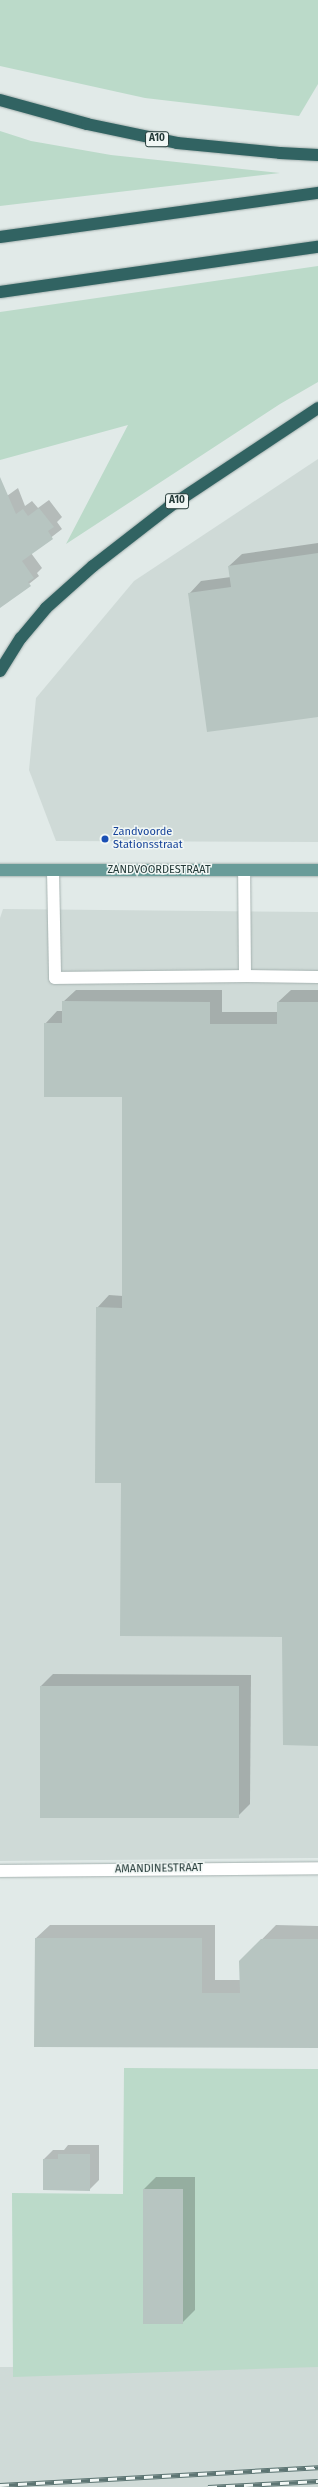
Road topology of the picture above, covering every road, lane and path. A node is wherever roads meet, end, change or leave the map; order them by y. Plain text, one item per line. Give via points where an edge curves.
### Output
1 (0, 100) edge
2 (318, 155) edge
3 (318, 192) edge
4 (0, 237) edge
5 (318, 247) edge
6 (0, 292) edge
7 (318, 408) edge
8 (0, 671) edge
9 (0, 870) edge
10 (53, 870) junction
11 (244, 870) junction
12 (318, 870) edge
13 (245, 976) junction
14 (318, 977) edge
15 (318, 1868) edge
16 (0, 1871) edge

1 - 2 highway, A10 via 87,124 177,143
3 - 4 highway
5 - 6 highway
7 - 8 highway, A10 via 169,507 93,566 46,608 21,638
9 - 10 main road, ZANDVOORDESTRAAT
10 - 11 main road, ZANDVOORDESTRAAT
10 - 13 street via 54,978
11 - 12 main road, ZANDVOORDESTRAAT
11 - 13 street
13 - 14 street
15 - 16 street, AMANDINESTRAAT

